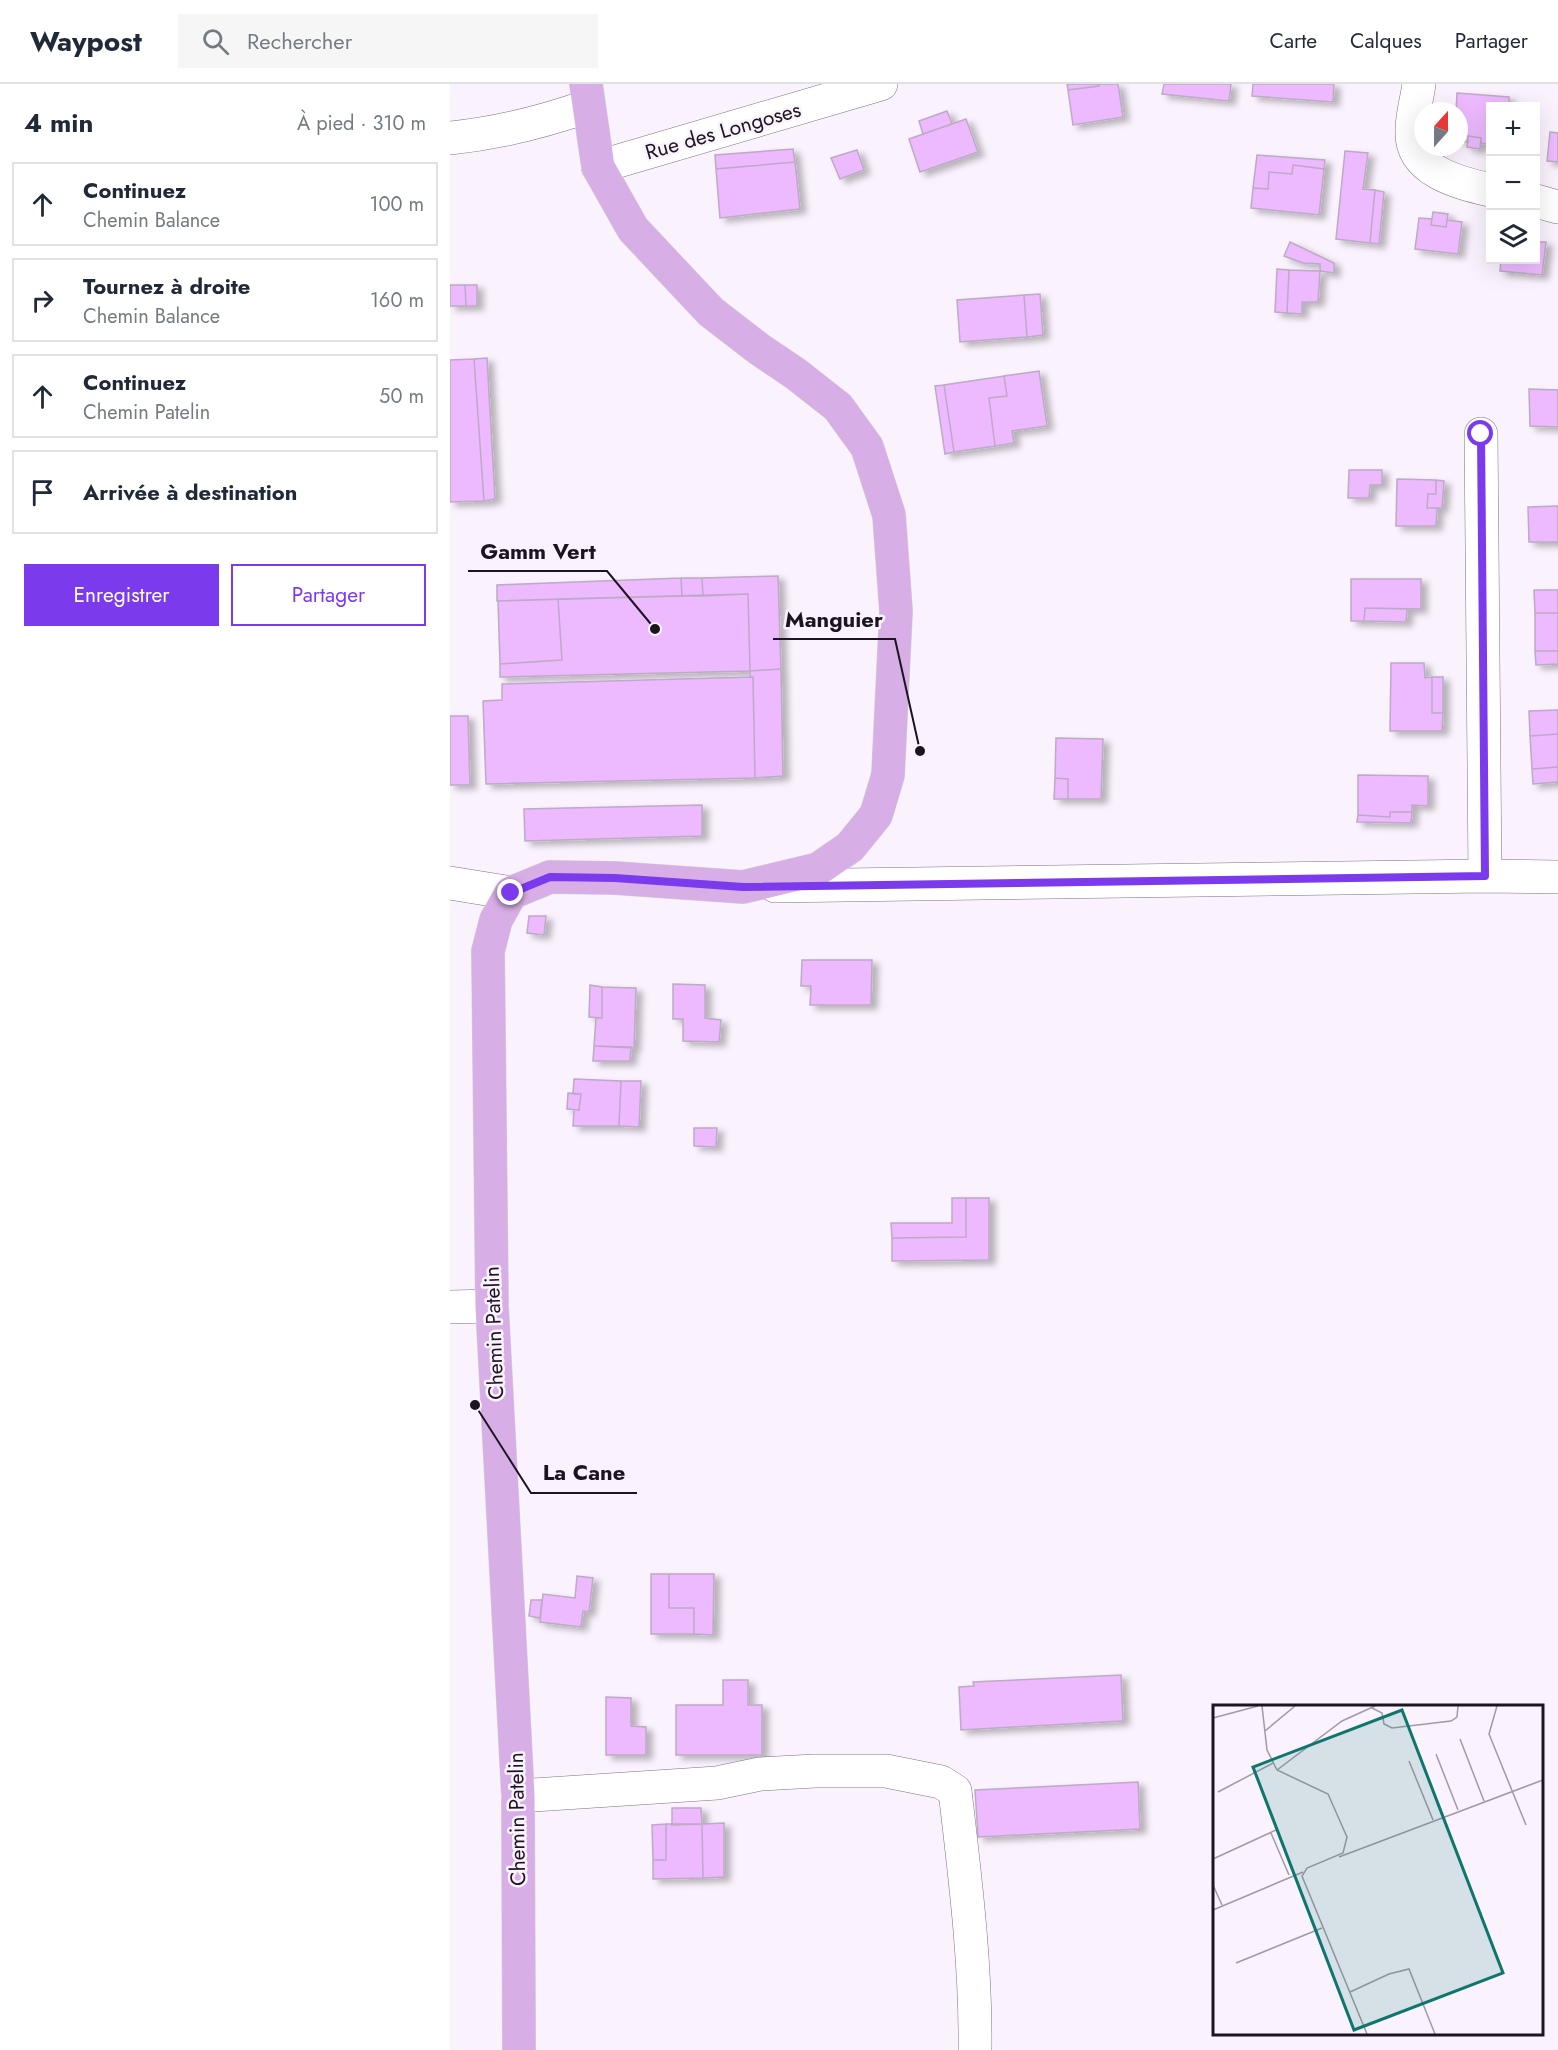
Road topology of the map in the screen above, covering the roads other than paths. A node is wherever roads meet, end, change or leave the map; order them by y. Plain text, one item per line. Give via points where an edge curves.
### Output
1 (882, 84) edge
2 (1419, 84) edge
3 (587, 95) edge
4 (450, 138) edge
5 (598, 167) junction
6 (1486, 189) edge
7 (1540, 202) edge
8 (1558, 207) edge
9 (1481, 434) dead end
10 (1485, 876) junction
11 (1558, 877) edge
12 (450, 883) edge
13 (743, 887) junction
14 (511, 893) junction
15 (492, 1306) junction
16 (450, 1307) edge
17 (518, 1796) junction
18 (519, 2050) edge
19 (975, 2050) edge

1 - 5 street, Rue des Longoses
2 - 6 street via 1411,132 1415,148 1436,172 1452,181
3 - 4 street via 546,121
3 - 5 main road
5 - 13 main road via 633,229 711,312 838,407 867,447 889,514 895,622 888,775 876,815 850,847 818,869
7 - 8 street
9 - 10 street
10 - 11 street
10 - 13 street
12 - 14 street
13 - 14 main road via 550,877
14 - 15 main road, Chemin Patelin via 496,920 488,951
15 - 16 street
15 - 17 main road, Chemin Patelin
17 - 18 main road, Chemin Patelin
17 - 19 street via 717,1783 760,1774 815,1771 886,1771 941,1782 955,1791 969,1913

